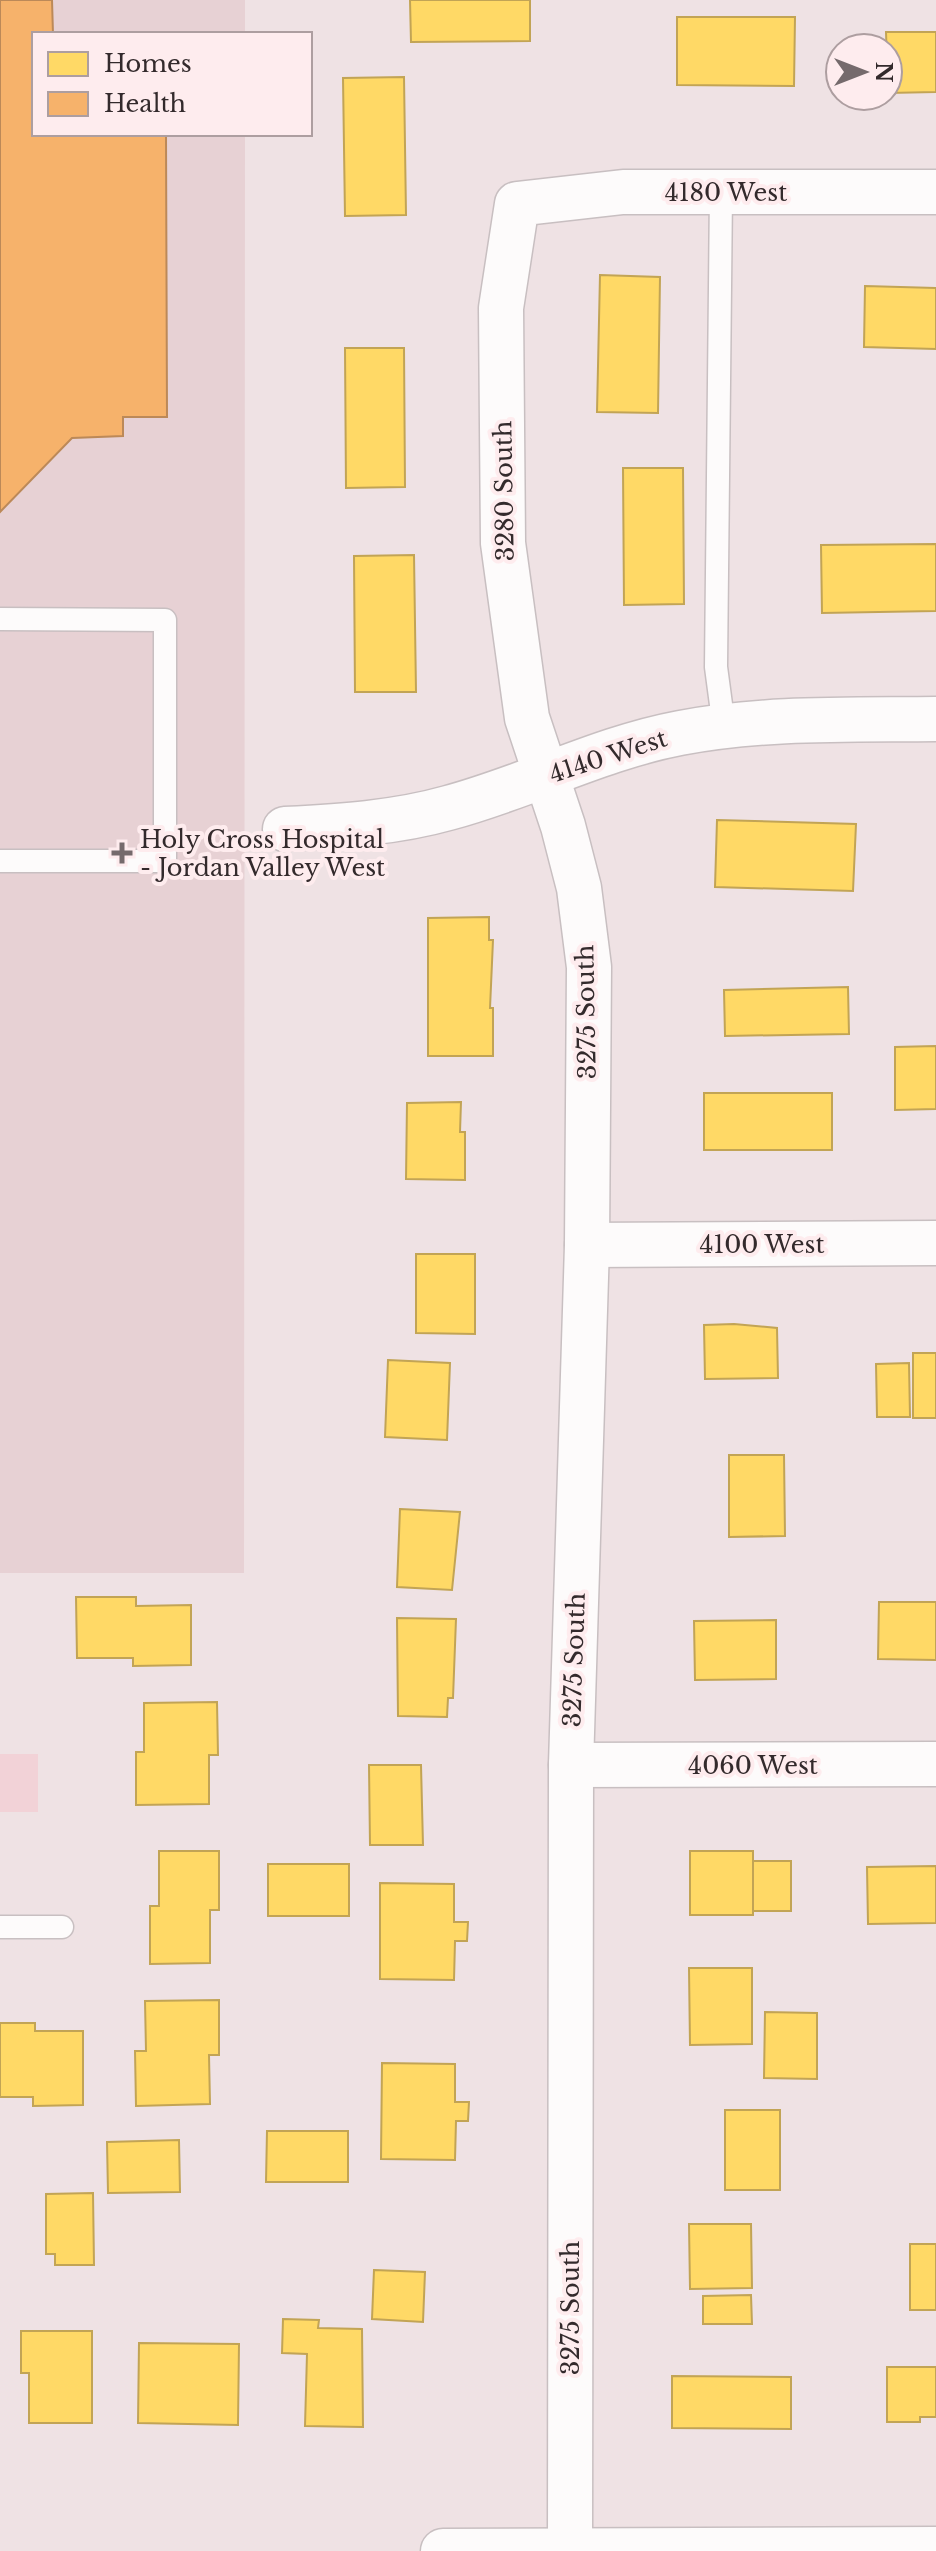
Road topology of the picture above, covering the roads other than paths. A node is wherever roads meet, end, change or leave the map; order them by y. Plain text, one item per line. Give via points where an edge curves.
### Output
1 (721, 192) junction
2 (936, 192) edge
3 (517, 204) joint
4 (0, 619) edge
5 (936, 719) edge
6 (724, 727) junction
7 (545, 776) junction
8 (285, 829) dead end
9 (0, 861) edge
10 (936, 1243) edge
11 (587, 1245) junction
12 (936, 1764) edge
13 (571, 1765) junction
14 (0, 1927) edge
15 (62, 1927) dead end
16 (936, 2549) edge
17 (570, 2550) edge
18 (443, 2551) edge

1 - 2 street, 4180 West
1 - 3 street, 4180 West via 623,192
1 - 6 lane via 716,667
3 - 7 street, 3280 South via 501,308 503,543 527,718
4 - 9 lane via 165,620 165,861
5 - 6 street, 4140 West
6 - 7 street, 4140 West via 636,743
7 - 8 street, 4140 West via 412,817
7 - 11 street, 3275 South via 579,888 589,967
10 - 11 street, 4100 West
11 - 13 street, 3275 South
12 - 13 street, 4060 West
13 - 17 street, 3275 South
14 - 15 lane
16 - 17 street
17 - 18 street

